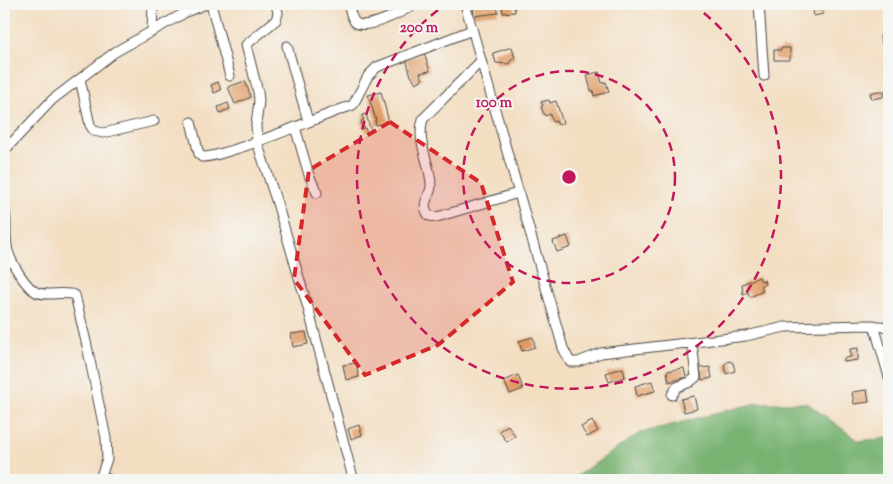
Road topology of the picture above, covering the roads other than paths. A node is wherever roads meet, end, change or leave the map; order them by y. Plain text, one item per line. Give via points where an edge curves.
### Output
1 (153, 4) edge
2 (206, 4) edge
3 (211, 4) edge
4 (276, 4) edge
5 (348, 4) edge
6 (414, 4) edge
7 (465, 4) edge
8 (759, 4) edge
9 (889, 26) edge
10 (472, 30) junction
11 (152, 32) junction
12 (287, 46) dead end
13 (889, 46) edge
14 (481, 61) junction
15 (230, 76) dead end
16 (764, 76) dead end
17 (80, 79) junction
18 (154, 120) dead end
19 (308, 121) junction
20 (192, 122) dead end
21 (295, 127) junction
22 (257, 142) junction
23 (4, 151) edge
24 (317, 193) dead end
25 (518, 193) junction
26 (4, 205) edge
27 (874, 325) junction
28 (889, 326) edge
29 (692, 343) junction
30 (889, 377) edge
31 (672, 395) dead end
32 (353, 478) dead end
33 (111, 480) edge

1 - 11 street
2 - 11 street
3 - 15 street
4 - 22 street via 276,20 246,45 258,92
5 - 6 street via 358,25 392,16
7 - 10 street
8 - 16 street
9 - 13 street via 885,38
10 - 14 street
10 - 19 street via 377,67 368,76 353,106
11 - 17 street via 115,52
12 - 19 street
14 - 25 street
14 - 25 street via 422,118 423,151 432,185 425,210 433,217
17 - 18 street via 90,126 94,131 104,134
17 - 23 street via 52,100
19 - 21 street
20 - 22 street via 202,157
21 - 22 street
21 - 24 street
22 - 32 street via 305,298
25 - 29 street via 563,348 570,362 601,353
26 - 33 street via 8,252 26,285 38,293 74,295 88,346 106,438 107,459 101,476
27 - 28 street
27 - 29 street via 785,326 746,336
27 - 30 street
29 - 31 street via 696,377 677,388

